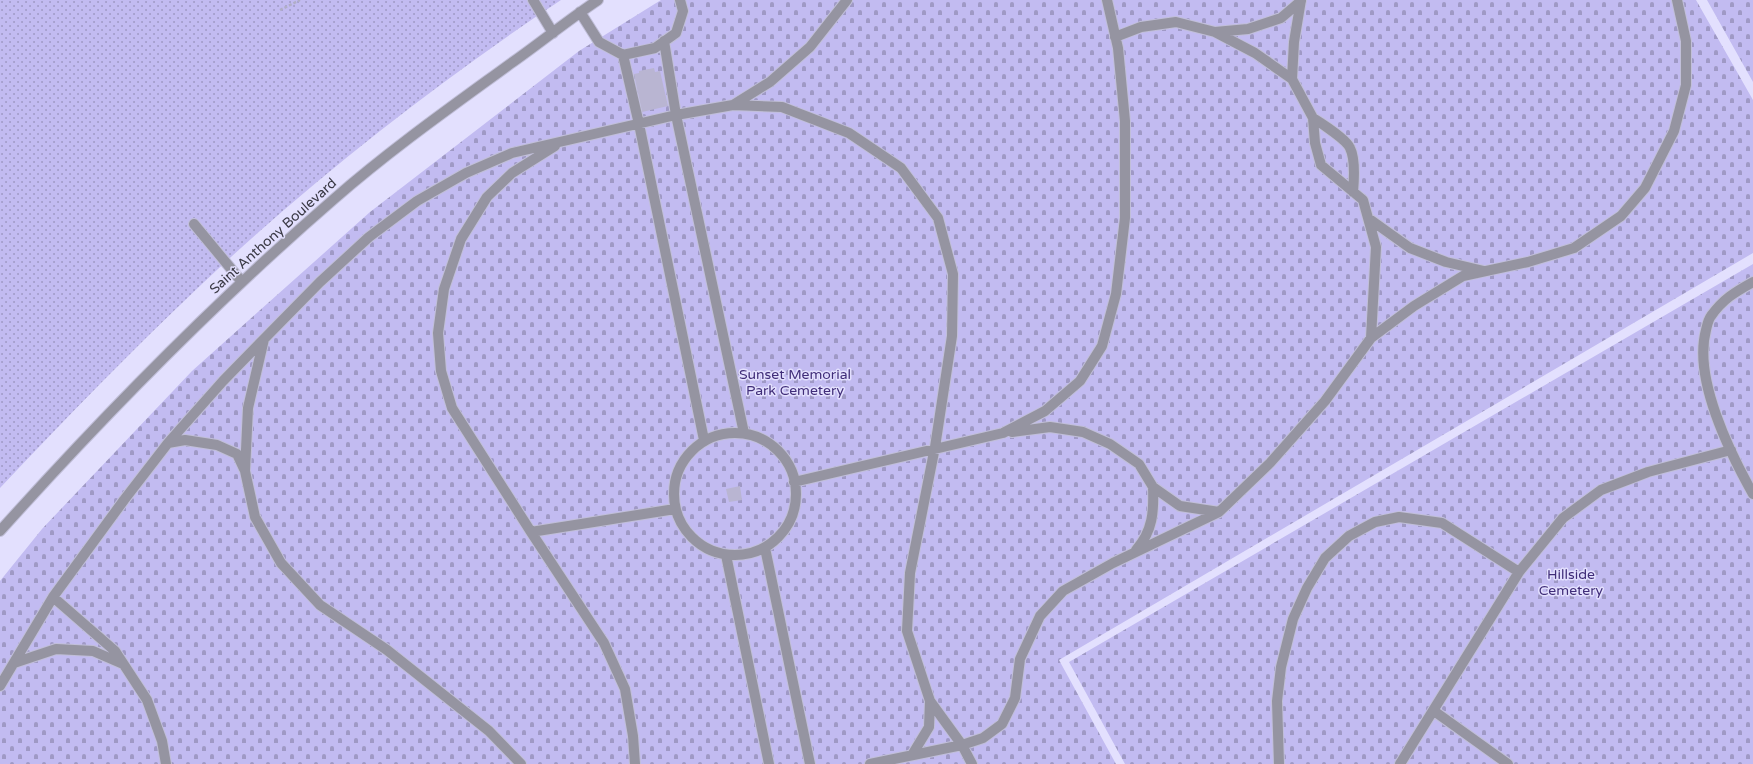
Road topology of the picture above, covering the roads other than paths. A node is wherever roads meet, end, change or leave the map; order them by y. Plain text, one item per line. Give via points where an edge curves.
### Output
1 (532, 0) edge
2 (598, 0) edge
3 (680, 0) edge
4 (847, 0) edge
5 (1107, 0) edge
6 (1677, 0) edge
7 (1301, 1) edge
8 (580, 12) junction
9 (1215, 32) junction
10 (552, 33) junction
11 (1115, 37) junction
12 (664, 41) junction
13 (623, 55) junction
14 (1292, 79) junction
15 (733, 105) junction
16 (676, 115) junction
17 (1314, 118) junction
18 (639, 124) junction
19 (562, 142) junction
20 (1353, 192) junction
21 (1368, 218) junction
22 (194, 224) dead end
23 (1486, 271) junction
24 (242, 282) junction
25 (1753, 282) edge
26 (264, 338) junction
27 (1371, 338) junction
28 (744, 433) junction
29 (1004, 433) junction
30 (704, 440) junction
31 (168, 443) junction
32 (935, 448) junction
33 (1731, 450) junction
34 (245, 471) junction
35 (794, 482) junction
36 (1153, 487) junction
37 (1753, 494) edge
38 (675, 509) junction
39 (1219, 512) junction
40 (0, 531) edge
41 (531, 532) junction
42 (765, 548) junction
43 (1134, 553) junction
44 (726, 555) junction
45 (1519, 572) junction
46 (53, 596) junction
47 (14, 663) junction
48 (123, 664) junction
49 (0, 686) edge
50 (930, 701) junction
51 (1434, 711) junction
52 (962, 745) junction
53 (912, 755) junction
54 (166, 764) edge
55 (521, 764) edge
56 (635, 764) edge
57 (769, 764) edge
58 (810, 764) edge
59 (870, 764) edge
60 (972, 764) edge
61 (1279, 764) edge
62 (1400, 764) edge
63 (1508, 764) edge

1 - 10 street
2 - 8 street, Saint Anthony Boulevard
3 - 12 street via 683,11 676,33
4 - 15 street via 810,47 770,82
5 - 11 street
6 - 23 street via 1686,41 1686,86 1674,131 1645,188 1621,216 1574,248
7 - 9 street via 1281,18 1248,29
7 - 14 street via 1294,42
8 - 10 street, Saint Anthony Boulevard
8 - 13 street via 599,42
9 - 11 street via 1176,22 1141,27
9 - 14 street via 1255,52
10 - 24 street, Saint Anthony Boulevard via 439,116 335,198
11 - 29 street via 1125,121 1125,218 1116,294 1102,346 1080,381 1046,412
12 - 13 street via 655,48
12 - 16 street
13 - 18 street
14 - 17 street
15 - 16 street
15 - 32 street via 782,107 849,133 901,168 938,218 953,274 952,336
16 - 18 street
16 - 28 street
17 - 20 street via 1315,143 1321,165
17 - 20 street via 1350,147 1354,176
18 - 19 street
18 - 30 street
19 - 26 street via 512,153 466,173 417,201 369,237
19 - 41 street via 512,173 487,197 461,239 444,289 438,333 442,371 452,408
20 - 21 street via 1363,200
21 - 23 street via 1410,248 1446,262
21 - 27 street via 1376,247
22 - 24 street
23 - 27 street via 1463,276 1414,306
24 - 40 street, Saint Anthony Boulevard via 142,378
25 - 33 street via 1731,294 1710,317 1703,343 1705,374 1721,429
26 - 31 street
26 - 34 street via 248,408
27 - 39 street via 1325,401 1270,463
28 - 30 street via 725,433
28 - 35 street via 764,440 780,451 791,468
29 - 32 street
29 - 36 street via 1050,427 1082,432 1110,444 1139,464
30 - 38 street via 696,446 678,470 673,496
31 - 34 street via 185,440 217,445 237,454
31 - 46 street
32 - 35 street
32 - 50 street via 910,574 907,631
33 - 37 street
33 - 45 street via 1648,472 1601,490 1563,518
34 - 55 street via 255,517 281,563 320,605 387,650 489,731
35 - 42 street via 797,494 790,523 780,537
36 - 39 street via 1180,506
36 - 43 street via 1154,511 1146,539
38 - 41 street
38 - 44 street via 690,537 707,549
39 - 43 street
41 - 56 street via 604,644 625,689
42 - 44 street via 748,554
42 - 58 street
43 - 52 street via 1063,591 1040,616 1020,659 1015,698 1002,724 983,738
44 - 57 street
45 - 51 street
45 - 61 street via 1442,523 1399,517 1375,522 1349,536 1325,558 1307,588 1293,619 1281,667 1277,701
46 - 47 street
46 - 48 street via 115,651
47 - 48 street via 56,649 92,651
47 - 49 street
48 - 54 street via 146,700 162,741
50 - 52 street
50 - 53 street via 929,728
51 - 62 street
51 - 63 street
52 - 53 street
52 - 60 street
53 - 59 street

